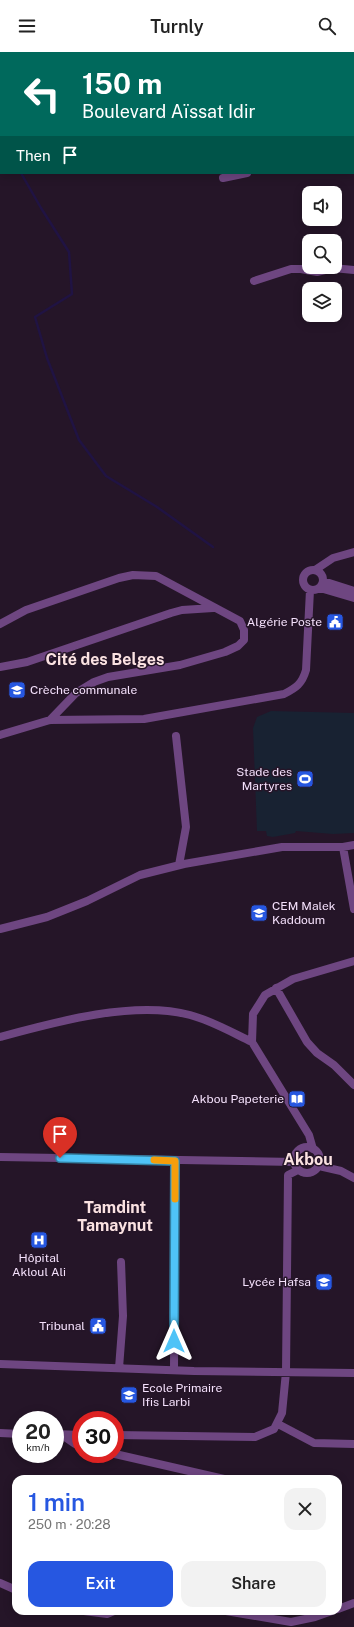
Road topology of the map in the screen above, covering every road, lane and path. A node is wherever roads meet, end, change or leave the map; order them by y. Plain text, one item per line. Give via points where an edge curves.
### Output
1 (243, 174) edge
2 (223, 178) dead end
3 (354, 270) edge
4 (254, 281) dead end
5 (354, 552) edge
6 (315, 570) junction
7 (322, 584) junction
8 (310, 590) junction
9 (354, 591) edge
10 (354, 598) edge
11 (214, 608) junction
12 (0, 624) edge
13 (0, 667) edge
14 (50, 720) junction
15 (0, 735) edge
16 (176, 736) dead end
17 (354, 845) edge
18 (343, 847) junction
19 (179, 865) junction
20 (354, 909) edge
21 (0, 929) edge
22 (354, 961) edge
23 (276, 988) junction
24 (0, 1037) edge
25 (252, 1042) junction
26 (354, 1085) edge
27 (312, 1149) junction
28 (0, 1156) edge
29 (175, 1161) junction
30 (296, 1166) junction
31 (319, 1166) junction
32 (354, 1178) edge
33 (121, 1262) dead end
34 (0, 1364) edge
35 (119, 1368) junction
36 (174, 1370) junction
37 (286, 1372) junction
38 (354, 1373) edge
39 (278, 1424) junction
40 (0, 1433) edge
41 (12, 1434) edge
42 (124, 1435) edge
43 (354, 1444) edge
44 (124, 1456) edge
45 (207, 1475) edge
46 (0, 1583) edge
47 (12, 1588) edge
48 (354, 1603) edge
49 (342, 1608) edge
50 (250, 1615) edge
51 (321, 1615) edge

1 - 2 street
3 - 4 street via 333,268 316,272 291,269
5 - 6 street via 333,558
6 - 7 street via 321,573
6 - 8 street via 306,573 303,579 305,586
7 - 8 street via 316,590
7 - 9 street
7 - 10 street
8 - 14 street via 306,670 303,681 294,689 284,694 144,719
11 - 12 street via 156,576 133,575 26,610
11 - 13 street via 171,613 27,662
11 - 14 street via 240,622 244,630 244,640 238,646 180,665 108,677 94,682 76,693
14 - 15 street
16 - 19 street via 186,826
17 - 18 street
18 - 19 street via 282,847
18 - 20 street
19 - 21 street via 140,876 47,918
22 - 23 street via 293,979
23 - 25 street via 265,995 253,1014
23 - 26 street via 307,1042
24 - 25 street via 68,1019 143,1010 191,1015
25 - 27 street via 309,1135
27 - 30 street via 301,1149 296,1154
27 - 31 street via 318,1154
28 - 29 street
29 - 30 street
29 - 36 street
30 - 31 street via 305,1173 310,1173
30 - 37 street via 288,1175
31 - 32 street via 342,1171
33 - 35 street via 123,1316
34 - 35 street
35 - 36 street
36 - 37 street
37 - 38 street
37 - 39 street via 282,1413
39 - 42 street via 274,1429 255,1437
39 - 43 street via 314,1443
40 - 41 street
44 - 45 street
46 - 47 street
48 - 49 street
50 - 51 street via 291,1622

